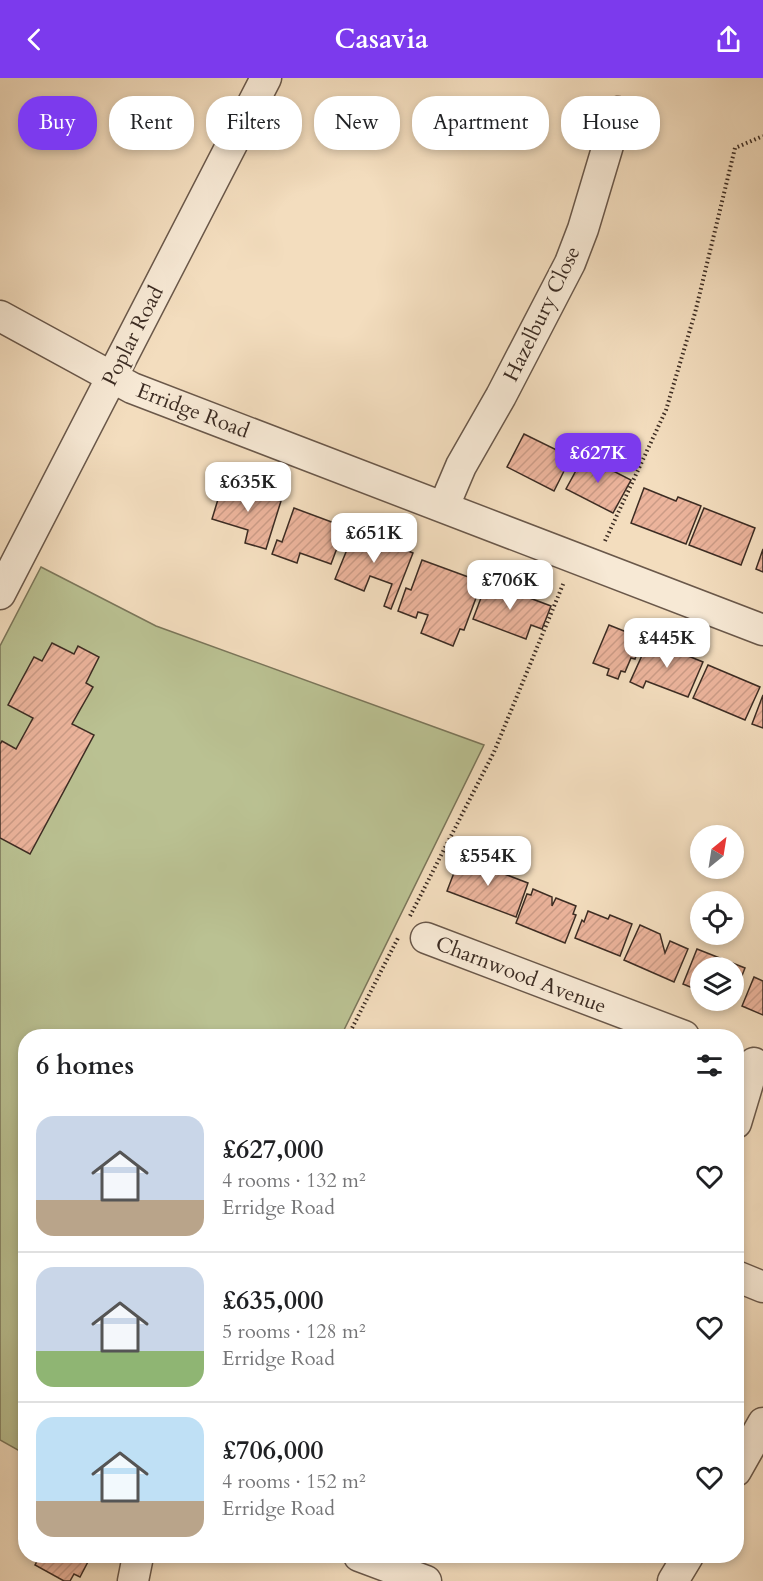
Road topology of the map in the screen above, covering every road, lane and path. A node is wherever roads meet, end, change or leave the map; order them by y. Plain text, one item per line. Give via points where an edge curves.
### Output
1 (266, 78) edge
2 (763, 136) edge
3 (607, 150) edge
4 (0, 316) edge
5 (112, 377) junction
6 (444, 506) junction
7 (604, 545) dead end
8 (566, 577) dead end
9 (0, 594) edge
10 (763, 630) edge
11 (412, 930) junction
12 (352, 1029) edge
13 (666, 1029) edge
14 (751, 1062) edge
15 (744, 1090) edge
16 (744, 1279) edge
17 (763, 1287) edge
18 (763, 1423) edge
19 (744, 1457) edge
20 (137, 1563) edge
21 (378, 1563) edge
22 (683, 1563) edge
23 (133, 1581) edge
24 (426, 1581) edge
25 (673, 1581) edge

1 - 5 street, Poplar Road
2 - 7 path via 735,148 695,313 666,410
3 - 6 street, Hazelbury Close via 570,263 461,466
4 - 5 street, Erridge Road
5 - 6 street, Erridge Road via 196,413
5 - 9 street, Poplar Road
6 - 10 street, Erridge Road
8 - 11 path via 494,752
11 - 12 path
11 - 13 street, Charnwood Avenue
14 - 15 street
16 - 17 street
18 - 19 street
20 - 23 street
21 - 24 street
22 - 25 street

